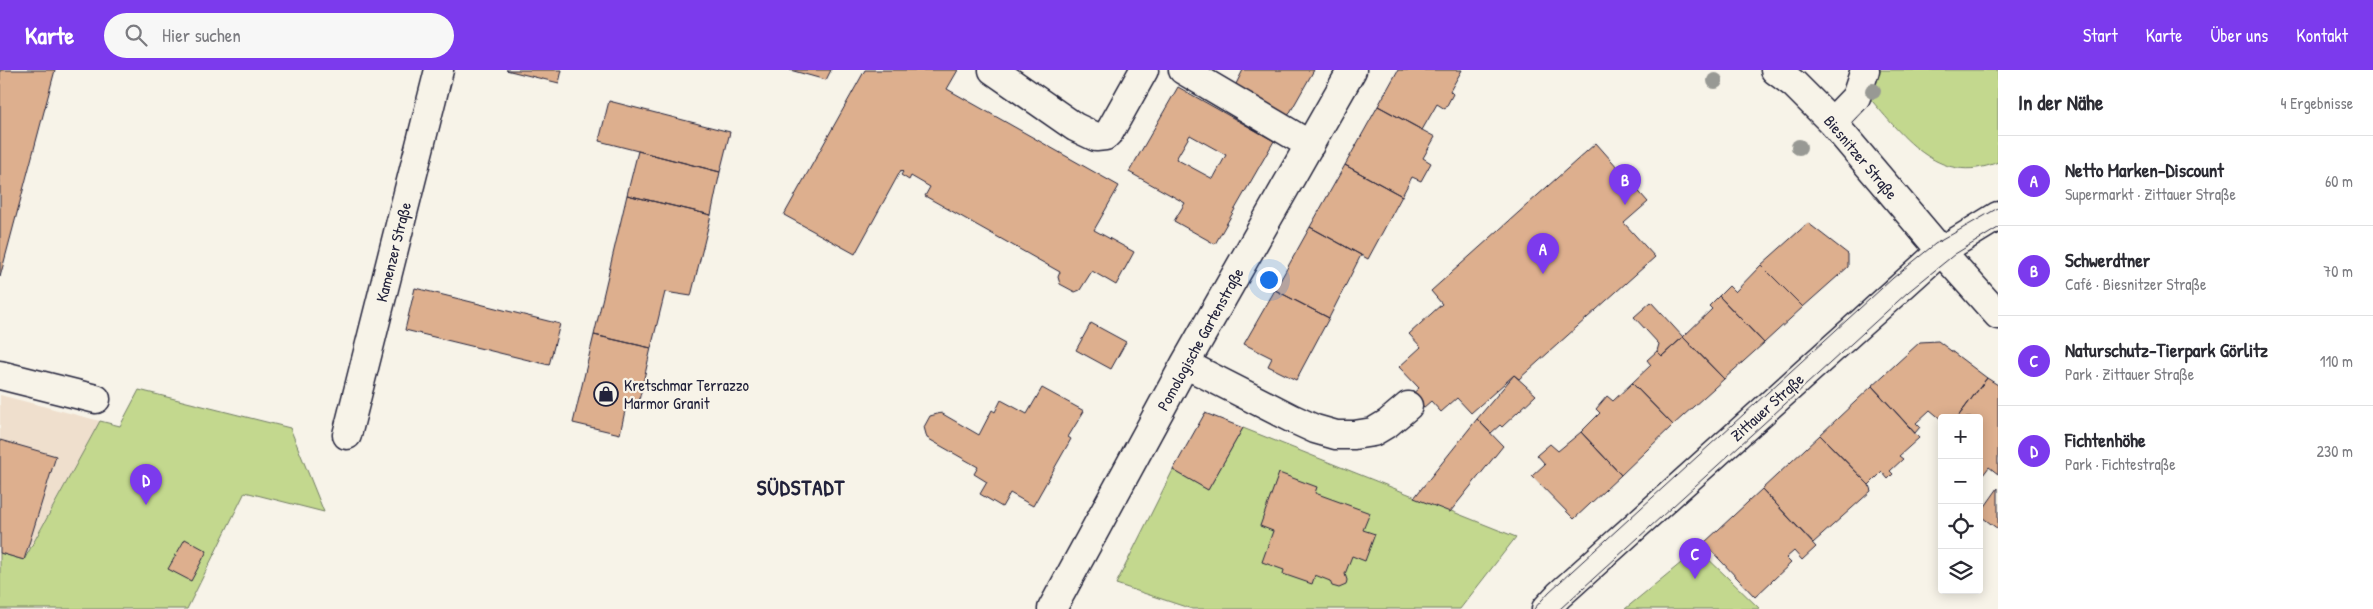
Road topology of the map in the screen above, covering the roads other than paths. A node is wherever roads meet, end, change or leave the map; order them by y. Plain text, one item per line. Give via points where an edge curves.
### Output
1 (439, 70) edge
2 (992, 70) edge
3 (1144, 70) edge
4 (1183, 70) edge
5 (1352, 70) edge
6 (1775, 70) edge
7 (1864, 70) edge
8 (1832, 122) junction
9 (1310, 145) junction
10 (1998, 216) edge
11 (1941, 251) junction
12 (1998, 316) edge
13 (1185, 364) junction
14 (0, 375) edge
15 (96, 399) dead end
16 (1408, 406) dead end
17 (347, 435) dead end
18 (1052, 609) edge
19 (1546, 609) edge

1 - 17 street, Kamenzer Straße
2 - 3 street via 1075,127 1096,137 1105,136 1110,131
4 - 9 street
5 - 9 street, Pomologische Gartenstraße
6 - 8 street, Biesnitzer Straße
7 - 8 street via 1856,97
8 - 11 street, Biesnitzer Straße
9 - 13 street, Pomologische Gartenstraße
10 - 11 street, Zittauer Straße
11 - 12 street, Biesnitzer Straße
11 - 19 street, Zittauer Straße
13 - 16 street via 1314,429 1336,435 1373,432
13 - 18 street, Pomologische Gartenstraße
14 - 15 street

